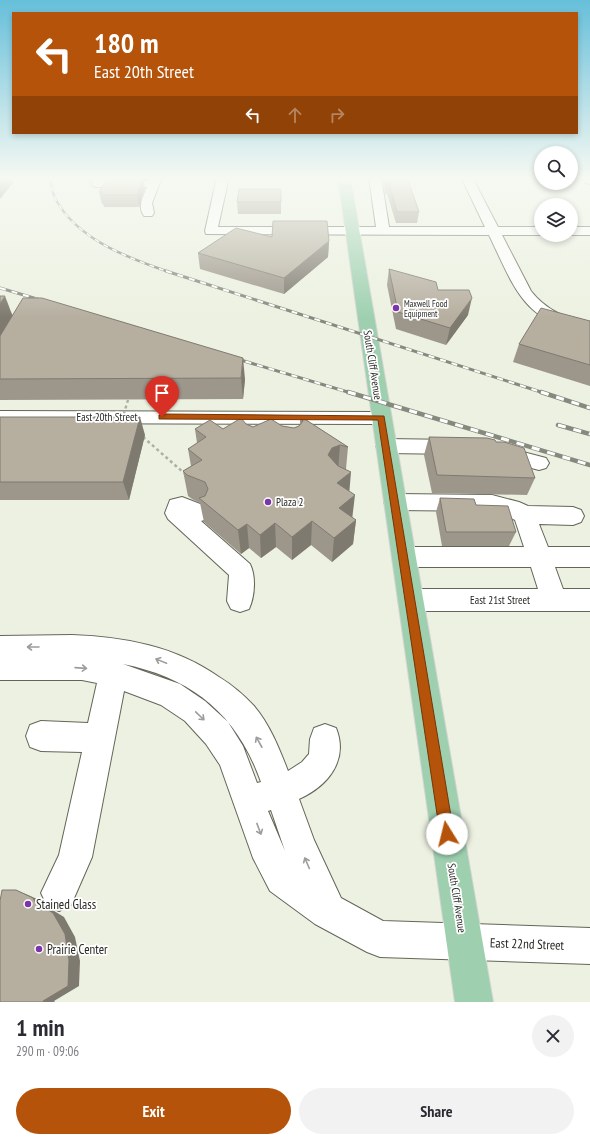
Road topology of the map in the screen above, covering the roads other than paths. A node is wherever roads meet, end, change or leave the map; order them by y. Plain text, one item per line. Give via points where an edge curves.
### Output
1 (212, 224) edge
2 (351, 224) edge
3 (382, 224) edge
4 (490, 224) edge
5 (352, 230) junction
6 (383, 230) junction
7 (493, 230) junction
8 (534, 230) edge
9 (578, 231) edge
10 (590, 231) edge
11 (590, 331) edge
12 (0, 417) edge
13 (381, 418) junction
14 (386, 446) junction
15 (539, 463) dead end
16 (395, 502) junction
17 (200, 514) dead end
18 (524, 515) junction
19 (573, 516) dead end
20 (404, 557) junction
21 (539, 557) junction
22 (590, 557) edge
23 (411, 600) junction
24 (555, 600) junction
25 (590, 600) edge
26 (240, 601) dead end
27 (0, 648) edge
28 (0, 667) edge
29 (113, 674) junction
30 (41, 736) dead end
31 (100, 738) junction
32 (325, 739) dead end
33 (280, 790) junction
34 (248, 802) junction
35 (59, 893) dead end
36 (328, 911) junction
37 (464, 943) junction
38 (590, 946) edge
39 (474, 1002) edge

1 - 5 street via 211,230
2 - 5 main road, South Cliff Avenue
3 - 6 street
4 - 7 street
5 - 6 street
5 - 13 main road, South Cliff Avenue
6 - 7 street
7 - 8 street
7 - 11 street via 532,303 544,313
9 - 10 street
12 - 13 street, East 20th Street via 273,431
13 - 14 main road, South Cliff Avenue
14 - 15 street via 477,447
14 - 16 main road, South Cliff Avenue
16 - 18 street via 492,503
16 - 20 main road, South Cliff Avenue
17 - 26 street via 182,505 178,506 176,513 242,562
18 - 19 street
18 - 21 street
20 - 21 street
20 - 23 main road, South Cliff Avenue
21 - 22 street
21 - 24 street
23 - 24 street, East 21st Street
23 - 37 main road, South Cliff Avenue
24 - 25 street, East 21st Street
33 -> 27 street via 261,745 244,717 219,693 188,672 153,658 119,651 86,647
28 -> 29 street, East 22nd Street via 82,667
29 - 31 street
29 -> 34 street, East 22nd Street via 170,694 195,711 217,733 232,757
30 - 31 street
31 - 35 street via 75,857
32 - 33 street via 324,756 318,767 300,782
33 - 34 street
36 -> 33 street via 298,841
34 -> 36 street, East 22nd Street via 270,858 282,879
36 - 37 street, East 22nd Street via 380,939
37 - 38 street, East 22nd Street
37 - 39 main road, South Cliff Avenue

